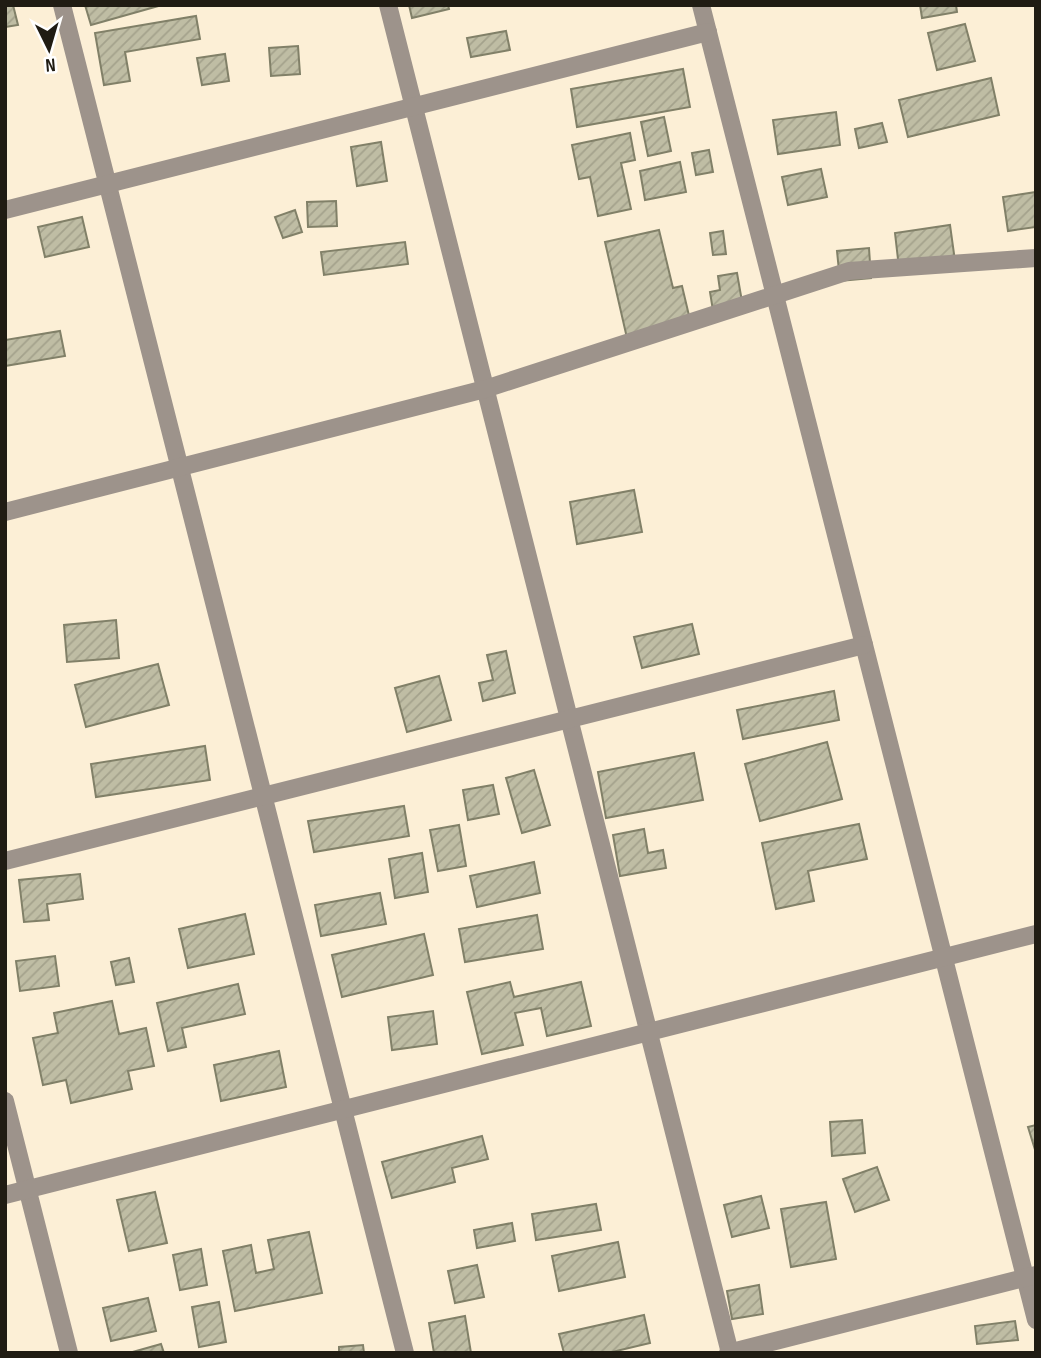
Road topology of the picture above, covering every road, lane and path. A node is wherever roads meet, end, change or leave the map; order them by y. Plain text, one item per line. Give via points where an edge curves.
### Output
1 (62, 5) edge
2 (388, 5) edge
3 (701, 5) edge
4 (708, 32) junction
5 (414, 107) junction
6 (108, 184) junction
7 (5, 210) edge
8 (1036, 258) edge
9 (775, 295) junction
10 (485, 389) junction
11 (179, 468) junction
12 (5, 512) edge
13 (864, 645) junction
14 (568, 719) junction
15 (262, 797) junction
16 (5, 862) edge
17 (1036, 934) edge
18 (944, 958) junction
19 (649, 1032) junction
20 (5, 1101) edge
21 (342, 1110) junction
22 (28, 1189) junction
23 (5, 1195) edge
24 (1030, 1277) edge
25 (1036, 1320) edge
26 (69, 1353) edge
27 (405, 1353) edge
28 (729, 1353) edge

1 - 6 street
2 - 5 street
3 - 4 street
4 - 5 street
4 - 9 street
5 - 6 street
5 - 10 street
6 - 7 street
6 - 11 street
8 - 9 street via 849,271
9 - 10 street
9 - 13 street
10 - 11 street
10 - 14 street
11 - 12 street
11 - 15 street
13 - 14 street
13 - 18 street
14 - 15 street
14 - 19 street
15 - 16 street
15 - 21 street
17 - 18 street
18 - 19 street
18 - 24 street
19 - 21 street
19 - 28 street
20 - 22 street
21 - 22 street
21 - 27 street
22 - 23 street
22 - 26 street
24 - 25 street
24 - 28 street

